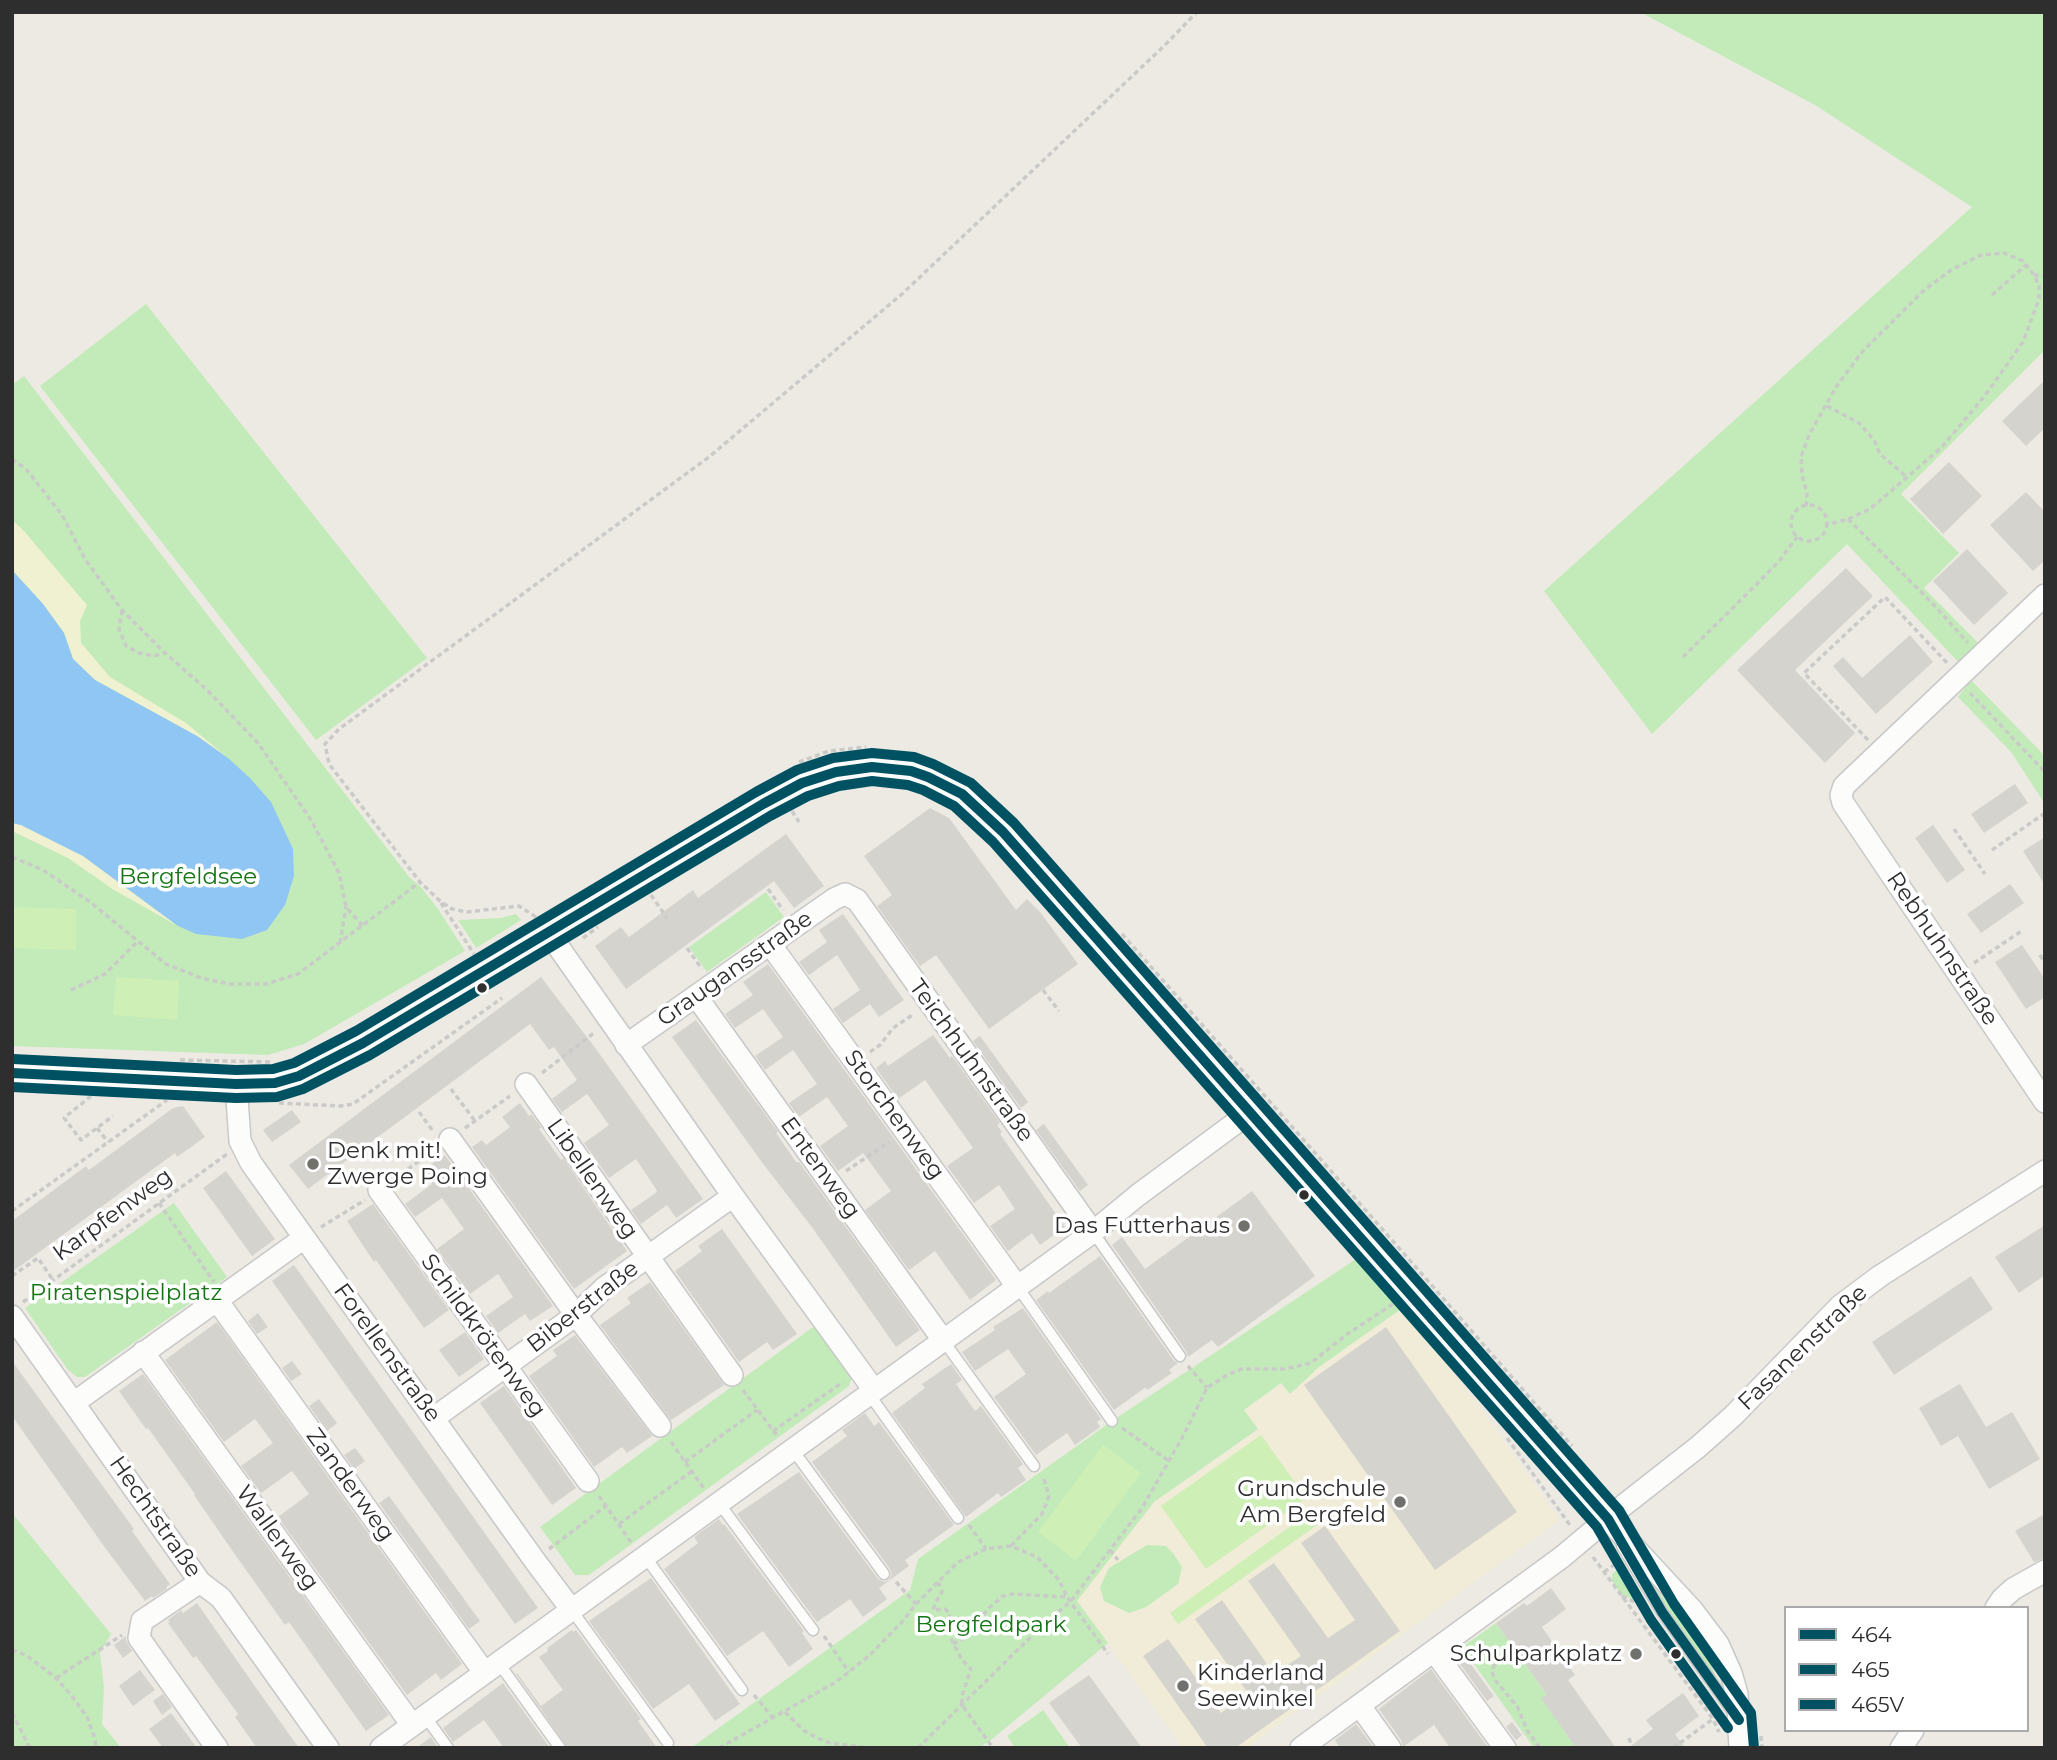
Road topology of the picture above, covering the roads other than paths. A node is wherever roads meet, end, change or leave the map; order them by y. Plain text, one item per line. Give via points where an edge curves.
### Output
1 (2045, 595) edge
2 (845, 894) joint
3 (548, 932) junction
4 (770, 944) junction
5 (696, 996) junction
6 (626, 1045) junction
7 (12, 1073) edge
8 (236, 1084) junction
9 (526, 1084) dead end
10 (2045, 1102) edge
11 (1249, 1113) junction
12 (442, 1136) road end
13 (2045, 1171) edge
14 (379, 1190) dead end
15 (733, 1196) junction
16 (1093, 1232) junction
17 (304, 1238) junction
18 (647, 1257) junction
19 (1017, 1286) junction
20 (218, 1294) junction
21 (17, 1309) edge
22 (576, 1315) junction
23 (943, 1340) junction
24 (143, 1352) junction
25 (1180, 1356) road end
26 (505, 1366) junction
27 (732, 1375) road end
28 (872, 1392) junction
29 (75, 1402) junction
30 (434, 1418) junction
31 (1112, 1421) road end
32 (660, 1426) road end
33 (793, 1450) junction
34 (1034, 1466) road end
35 (588, 1481) road end
36 (719, 1503) junction
37 (958, 1518) road end
38 (1608, 1519) junction
39 (645, 1555) junction
40 (2045, 1571) edge
41 (884, 1574) road end
42 (200, 1581) junction
43 (1997, 1606) edge
44 (571, 1609) junction
45 (813, 1630) road end
46 (1434, 1651) junction
47 (491, 1667) junction
48 (742, 1689) road end
49 (1360, 1706) junction
50 (419, 1720) junction
51 (1912, 1732) edge
52 (668, 1743) dead end
53 (217, 1748) edge
54 (328, 1748) edge
55 (381, 1748) edge
56 (448, 1748) edge
57 (560, 1748) edge
58 (1301, 1748) edge
59 (1390, 1748) edge
60 (1505, 1748) edge
61 (1740, 1748) edge
62 (1901, 1748) edge

1 - 10 street, Rebhuhnstraße via 1980,656 1952,672 1844,786 1841,795
2 - 4 street, Graugansstraße
2 - 16 street, Teichhuhnstraße via 857,900
3 - 6 street
3 - 8 street via 310,1072 275,1083
3 - 11 street via 802,783 872,766 911,771 946,785 977,806 1003,832
4 - 5 street, Graugansstraße
4 - 19 street, Storchenweg
5 - 6 street, Graugansstraße
5 - 23 street, Entenweg
6 - 15 street
7 - 8 street
8 - 17 street, Forellenstraße via 240,1141
9 - 18 street, Libellenweg
11 - 16 street
11 - 38 street
12 - 22 street
13 - 38 street, Fasanenstraße via 1840,1306 1733,1416
14 - 26 street, Schildkrötenweg
15 - 18 street, Biberstraße
15 - 28 street
16 - 19 street
16 - 25 lane
17 - 20 street
17 - 30 street, Forellenstraße
18 - 22 street, Biberstraße
18 - 27 street, Libellenweg
19 - 23 street
19 - 31 lane
20 - 24 street
20 - 47 street, Zanderweg
21 - 29 street, Hechtstraße
22 - 26 street, Biberstraße
22 - 32 street
23 - 28 street
23 - 34 lane
24 - 29 street
24 - 50 street, Wallerweg
26 - 30 street, Biberstraße
26 - 35 street, Schildkrötenweg
28 - 33 street
28 - 37 lane
29 - 42 street, Hechtstraße
30 - 44 street, Forellenstraße
33 - 36 street
33 - 41 lane
36 - 39 street
36 - 45 lane
38 - 46 street, Fasanenstraße
38 - 61 street via 1718,1644 1737,1694
39 - 44 street
39 - 48 lane
40 - 43 street via 2013,1589
42 - 53 street via 142,1621 139,1639
42 - 54 street, Hechtstraße via 220,1598
44 - 47 street
44 - 52 lane
46 - 49 street, Fasanenstraße
46 - 60 street
47 - 50 street
47 - 57 lane
49 - 58 street, Fasanenstraße
49 - 59 street
50 - 55 street
50 - 56 lane
51 - 62 street

